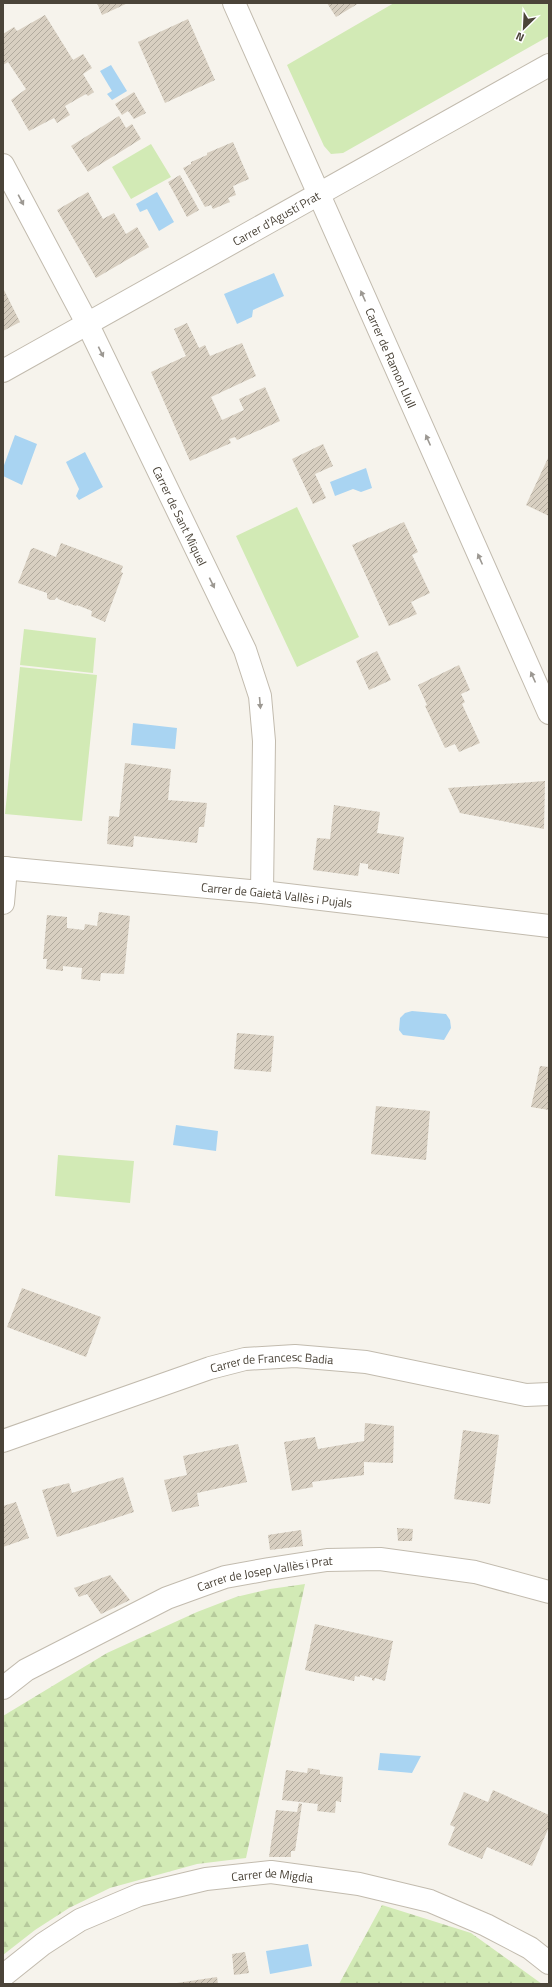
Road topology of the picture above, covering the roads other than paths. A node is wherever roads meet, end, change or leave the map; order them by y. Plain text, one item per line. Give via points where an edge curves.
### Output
1 (234, 3) edge
2 (549, 65) edge
3 (3, 166) edge
4 (318, 194) junction
5 (87, 323) junction
6 (3, 371) edge
7 (549, 713) edge
8 (5, 868) edge
9 (262, 892) junction
10 (3, 903) edge
11 (549, 926) edge
12 (549, 1394) edge
13 (3, 1441) edge
14 (549, 1592) edge
15 (3, 1688) edge
16 (549, 1963) edge
17 (3, 1976) edge

1 - 4 street, Carrer de Ramon Llull
2 - 4 street, Carrer d'Agustí Prat
3 -> 5 street, Carrer de Sant Miquel
4 - 5 street, Carrer d'Agustí Prat
7 -> 4 street, Carrer de Ramon Llull
5 - 6 street, Carrer d'Agustí Prat
5 -> 9 street, Carrer de Sant Miquel via 245,650 258,690 264,741
8 - 9 street, Carrer de Gaietà Vallès i Pujals
8 - 10 street
9 - 11 street, Carrer de Gaietà Vallès i Pujals
12 - 13 street, Carrer de Francesc Badia via 526,1395 366,1362 295,1356 245,1359 210,1368
14 - 15 street, Carrer de Josep Vallès i Prat via 475,1572 380,1559 327,1560 269,1569 225,1577 167,1598 26,1670
16 - 17 street, Carrer de Migdia via 530,1948 486,1925 430,1901 359,1884 271,1872 206,1879 139,1895 80,1920 43,1944

